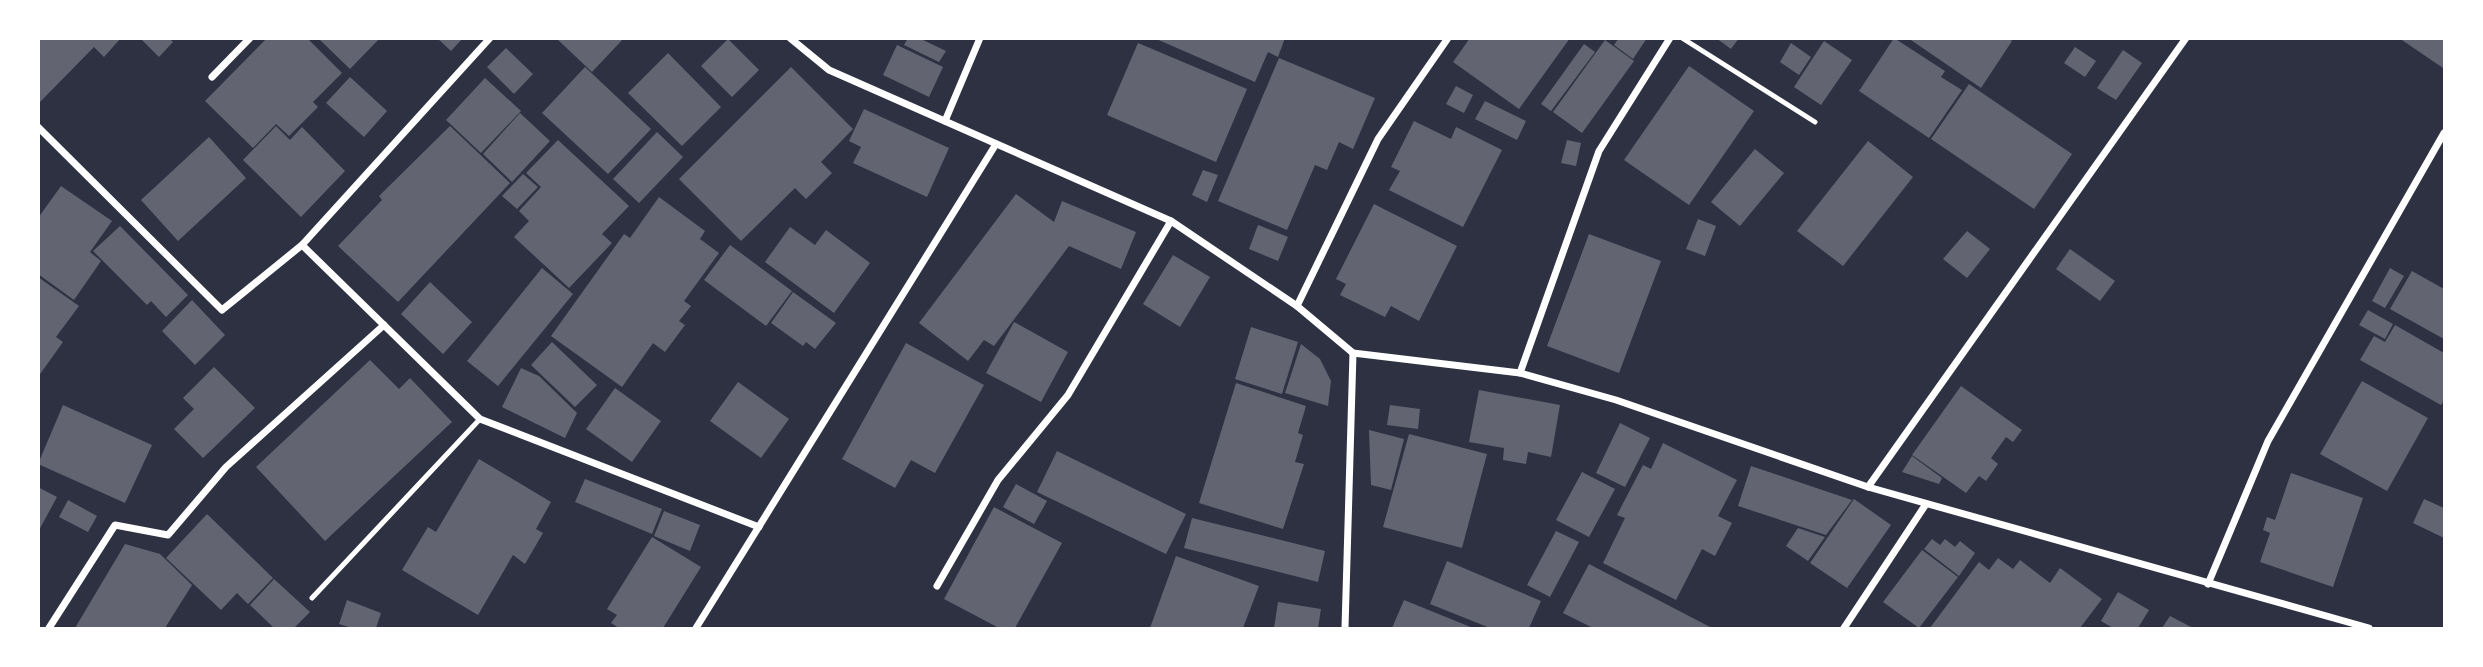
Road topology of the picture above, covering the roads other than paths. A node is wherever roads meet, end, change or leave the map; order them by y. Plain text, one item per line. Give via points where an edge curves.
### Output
1 (250, 38) edge
2 (490, 38) edge
3 (790, 38) edge
4 (980, 38) edge
5 (1448, 38) edge
6 (1670, 38) edge
7 (1682, 38) edge
8 (2186, 38) edge
9 (212, 77) dead end
10 (945, 121) junction
11 (1815, 122) dead end
12 (38, 127) edge
13 (2445, 133) edge
14 (996, 144) junction
15 (1171, 221) junction
16 (302, 245) junction
17 (1297, 306) junction
18 (384, 325) junction
19 (1353, 353) junction
20 (1520, 373) junction
21 (480, 419) junction
22 (1868, 487) junction
23 (1926, 504) junction
24 (759, 527) junction
25 (2208, 584) junction
26 (937, 586) dead end
27 (312, 598) dead end
28 (49, 628) edge
29 (696, 628) edge
30 (1345, 628) edge
31 (1844, 628) edge
32 (2368, 628) edge

1 - 9 street
2 - 16 street
3 - 10 street via 829,70
4 - 10 street
5 - 17 street via 1378,139
6 - 20 street via 1599,151
7 - 11 lane
8 - 22 street
10 - 14 street
12 - 16 street via 222,310
13 - 25 street via 2268,441
14 - 15 street
14 - 24 street
15 - 17 street
15 - 26 street via 1068,395 998,480
16 - 18 street
17 - 19 street
18 - 21 street
18 - 28 street via 226,467 167,534 115,525
19 - 20 street
19 - 30 street
20 - 22 street via 1616,400
21 - 24 street
21 - 27 lane
22 - 23 street
23 - 25 street
23 - 31 street
24 - 29 street
25 - 32 street

